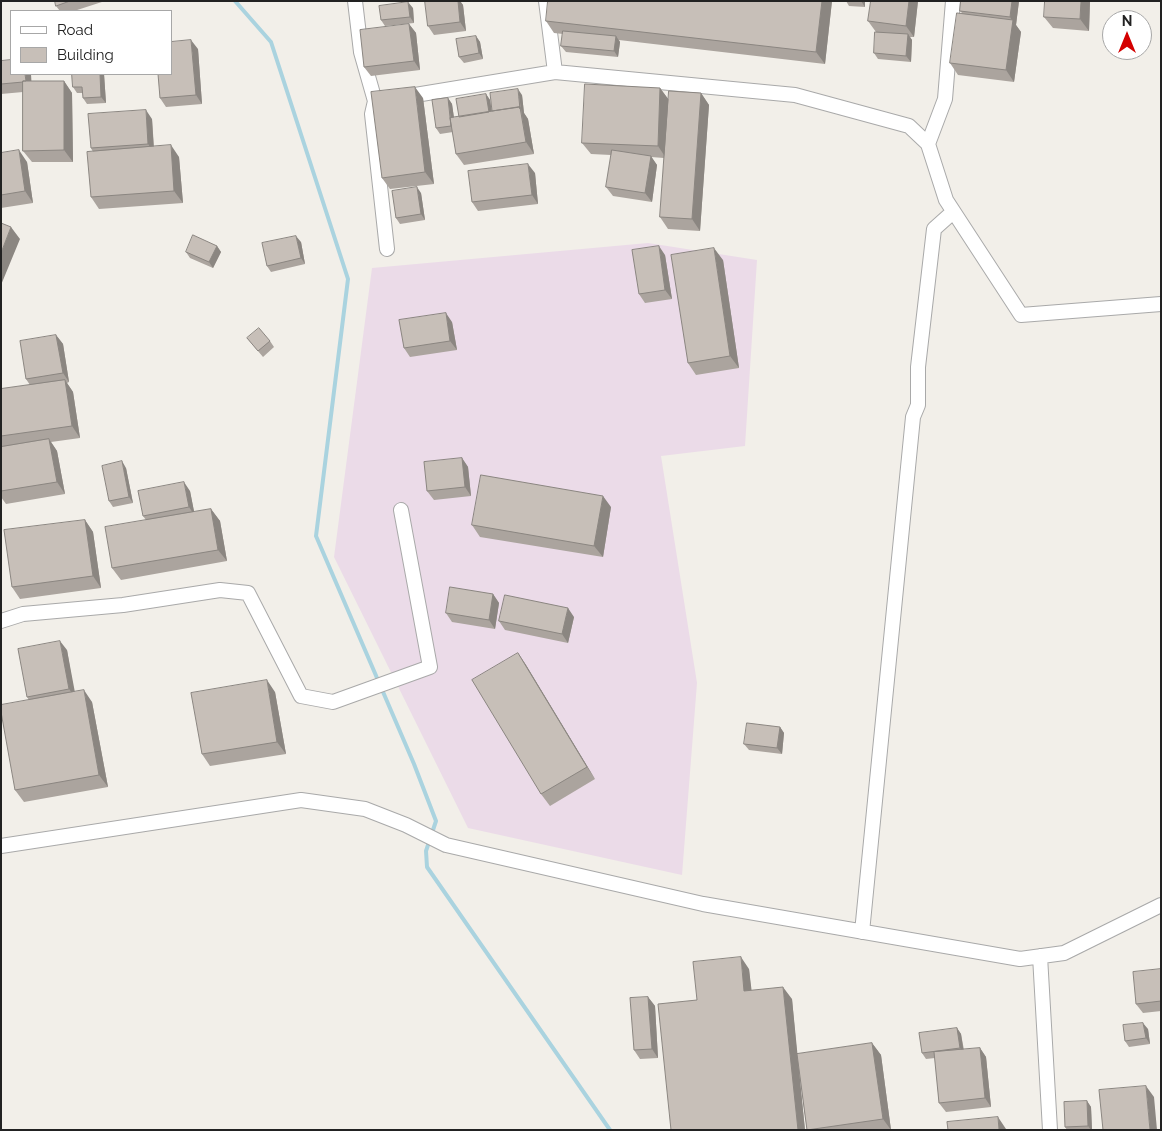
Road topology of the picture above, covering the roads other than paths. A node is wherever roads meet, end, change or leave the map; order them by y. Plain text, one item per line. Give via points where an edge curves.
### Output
1 (355, 1) edge
2 (546, 1) edge
3 (953, 1) edge
4 (555, 72) junction
5 (384, 100) junction
6 (928, 144) junction
7 (953, 212) junction
8 (387, 249) dead end
9 (1161, 304) edge
10 (401, 510) dead end
11 (1, 621) edge
12 (1, 846) edge
13 (1161, 905) edge
14 (862, 932) junction
15 (1040, 956) junction
16 (1050, 1130) edge

1 - 5 street via 361,52
2 - 4 street
3 - 6 street via 945,99
4 - 5 street
4 - 6 street via 795,95 909,126
5 - 8 street via 372,114
6 - 7 street
7 - 9 street via 1021,315
7 - 14 street via 934,229
10 - 11 street via 430,667 333,702 301,696 248,592 220,590 123,605 23,614
12 - 14 street via 302,800 365,809 446,845 703,904
13 - 15 street via 1064,953
14 - 15 street via 1020,959
15 - 16 street

